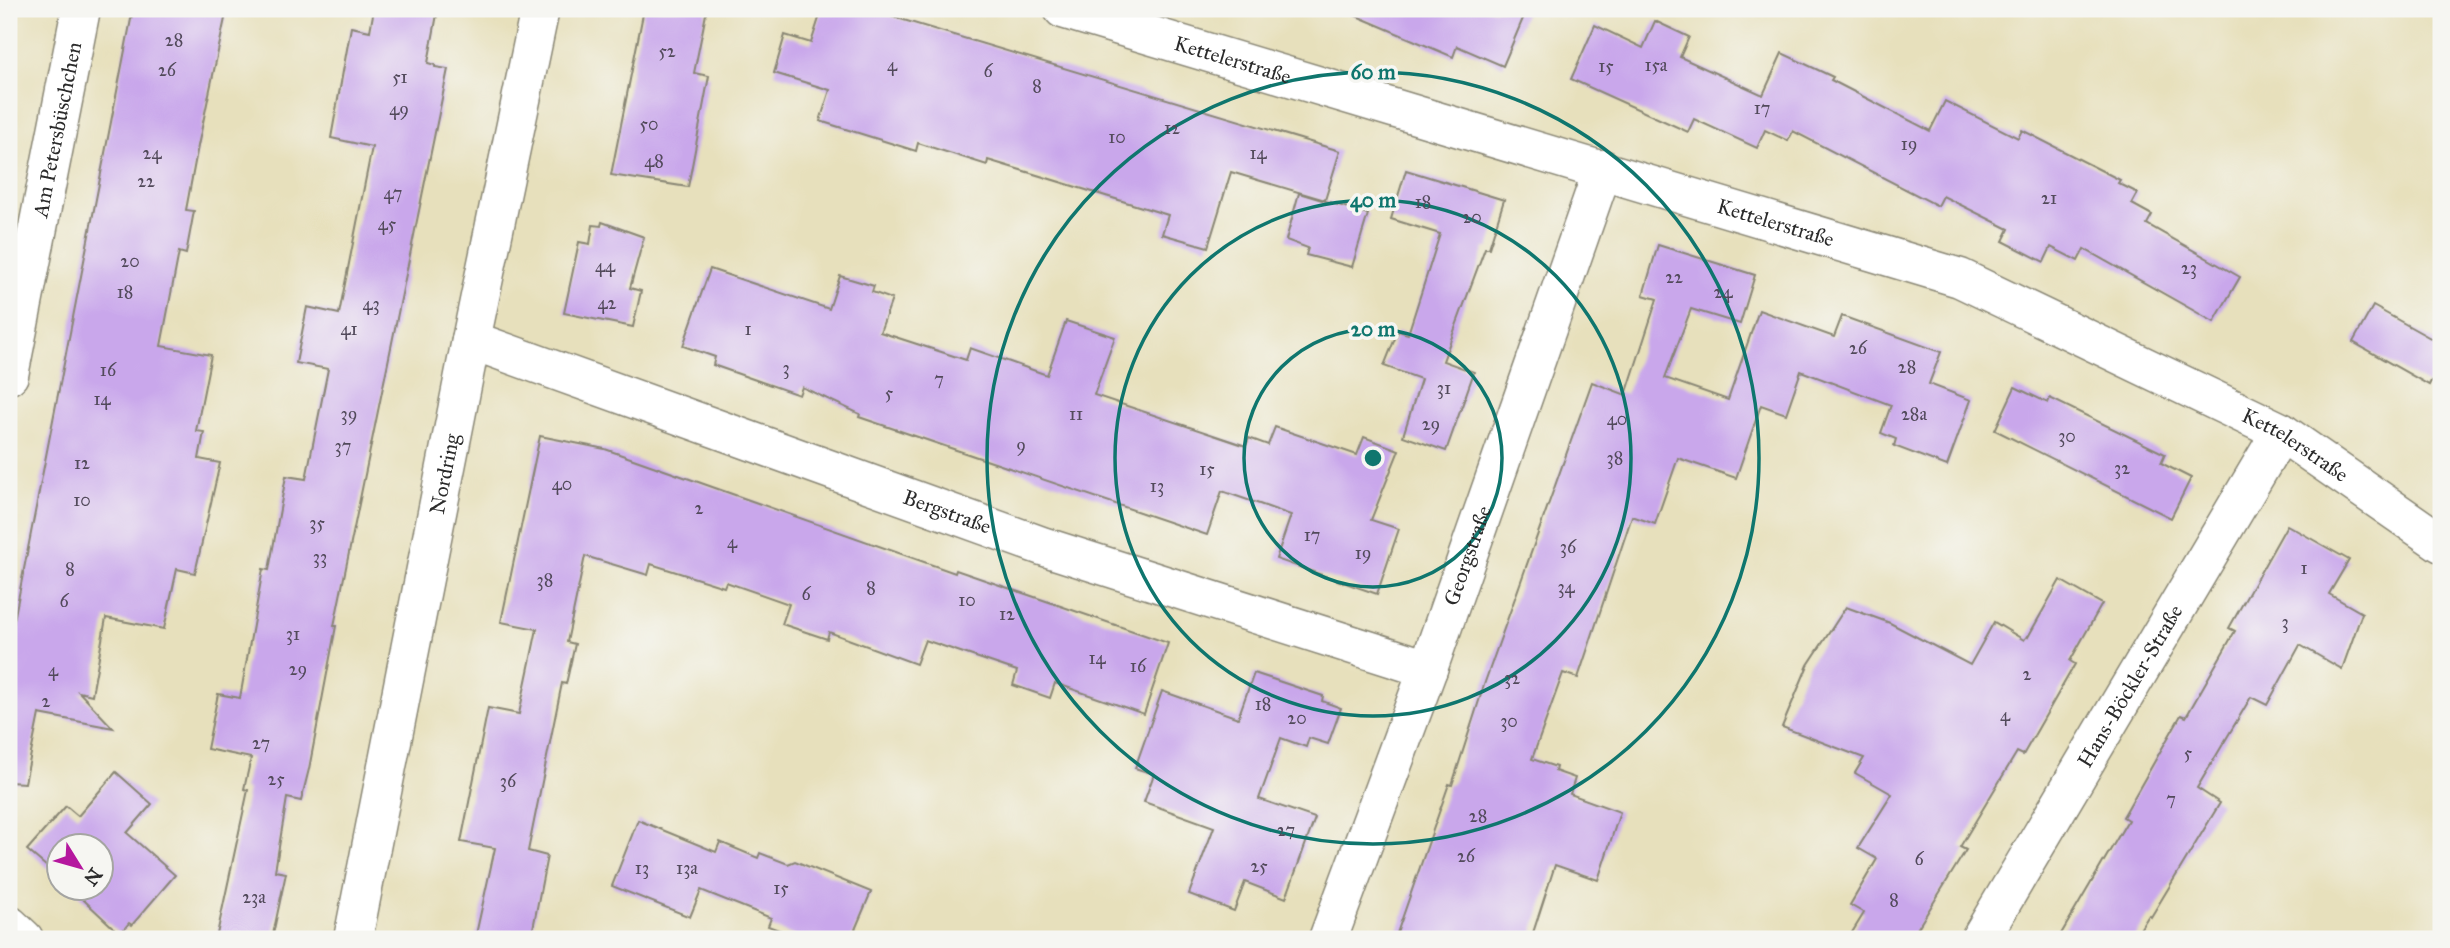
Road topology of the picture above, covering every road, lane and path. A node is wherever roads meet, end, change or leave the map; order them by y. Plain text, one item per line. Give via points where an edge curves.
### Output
1 (80, 9) edge
2 (540, 9) edge
3 (1063, 9) edge
4 (1603, 169) junction
5 (471, 340) junction
6 (9, 375) edge
7 (2281, 432) junction
8 (2441, 543) edge
9 (1428, 670) junction
10 (9, 925) edge
11 (24, 939) edge
12 (353, 939) edge
13 (1328, 939) edge
14 (1980, 939) edge

1 - 6 street, Am Petersbüschchen
2 - 5 street, Nordring
3 - 4 street, Kettelerstraße
4 - 7 street, Kettelerstraße via 1960,278
4 - 9 street, Georgstraße
5 - 9 street, Bergstraße via 1042,546
5 - 12 street, Nordring
7 - 8 street, Kettelerstraße
7 - 14 street, Hans-Böckler-Straße
9 - 13 street, Georgstraße
10 - 11 street

